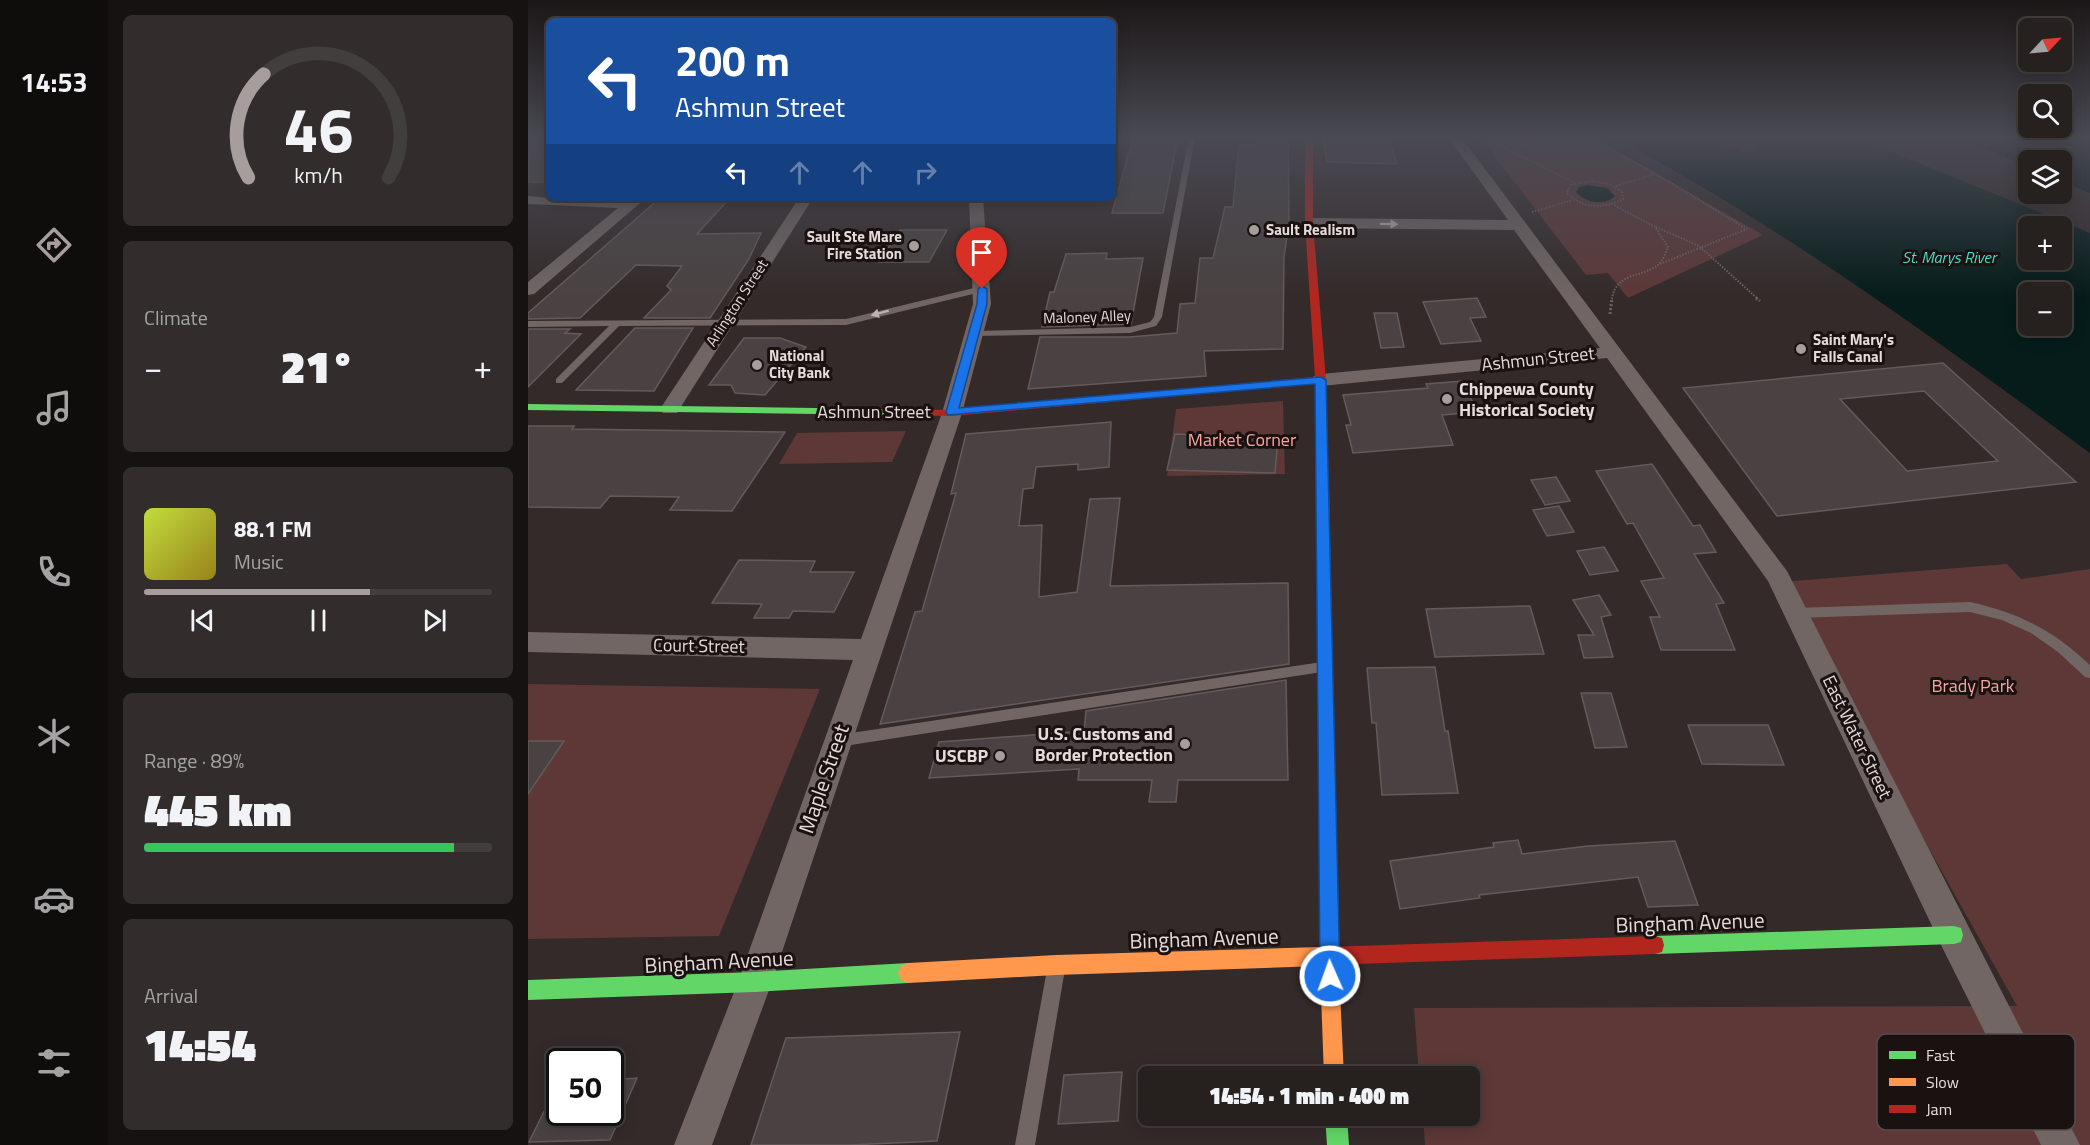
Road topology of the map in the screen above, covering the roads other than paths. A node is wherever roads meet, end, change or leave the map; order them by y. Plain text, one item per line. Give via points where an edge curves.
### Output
1 (1182, 190) edge
2 (1309, 190) edge
3 (1493, 190) edge
4 (528, 200) edge
5 (546, 200) edge
6 (635, 201) edge
7 (804, 201) edge
8 (976, 201) edge
9 (1309, 223) junction
10 (1518, 225) junction
11 (982, 289) junction
12 (528, 290) edge
13 (724, 323) junction
14 (528, 324) edge
15 (615, 325) junction
16 (975, 334) junction
17 (1614, 352) junction
18 (1321, 380) junction
19 (559, 381) dead end
20 (528, 407) edge
21 (670, 409) junction
22 (952, 412) junction
23 (1796, 613) junction
24 (528, 642) edge
25 (869, 650) junction
26 (1324, 667) junction
27 (2090, 673) edge
28 (837, 741) junction
29 (1954, 935) junction
30 (1329, 956) junction
31 (1056, 965) junction
32 (754, 982) junction
33 (528, 990) edge
34 (2004, 1034) edge
35 (1334, 1066) edge
36 (1337, 1126) edge
37 (2053, 1130) edge
38 (693, 1145) edge
39 (1025, 1145) edge
40 (1338, 1145) edge
41 (2061, 1145) edge

1 - 16 lane, Maloney Alley via 1158,317 1153,324 1130,330
2 - 9 street
3 - 10 street, East Water Street
4 - 5 street
6 - 12 street
7 - 13 street, Arlington Street
8 - 11 street, Maple Street
9 -> 10 street
9 - 18 street
10 - 17 street, East Water Street
11 -> 13 lane via 846,322
11 - 16 street, Maple Street
13 - 15 lane
13 - 21 street, Arlington Street
14 - 15 lane
15 - 19 lane
16 - 22 street, Maple Street
17 - 18 street, Ashmun Street
17 - 23 street, East Water Street via 1778,577
18 - 22 street, Ashmun Street
18 - 26 street
20 - 21 street, Ashmun Street
21 - 22 street, Ashmun Street
22 - 25 street, Maple Street
23 - 27 lane via 1981,609 2038,630
23 - 29 street, East Water Street
24 - 25 street, Court Street
25 - 28 street, Maple Street
26 - 28 lane
26 - 30 street
28 - 32 street, Maple Street
29 - 30 street, Bingham Avenue
29 - 34 street, East Water Street
30 - 31 street, Bingham Avenue
30 - 35 street
31 - 32 street, Bingham Avenue
31 - 39 lane
32 - 33 street, Bingham Avenue
32 - 38 street, Maple Street
36 - 40 street
37 - 41 street, East Water Street

